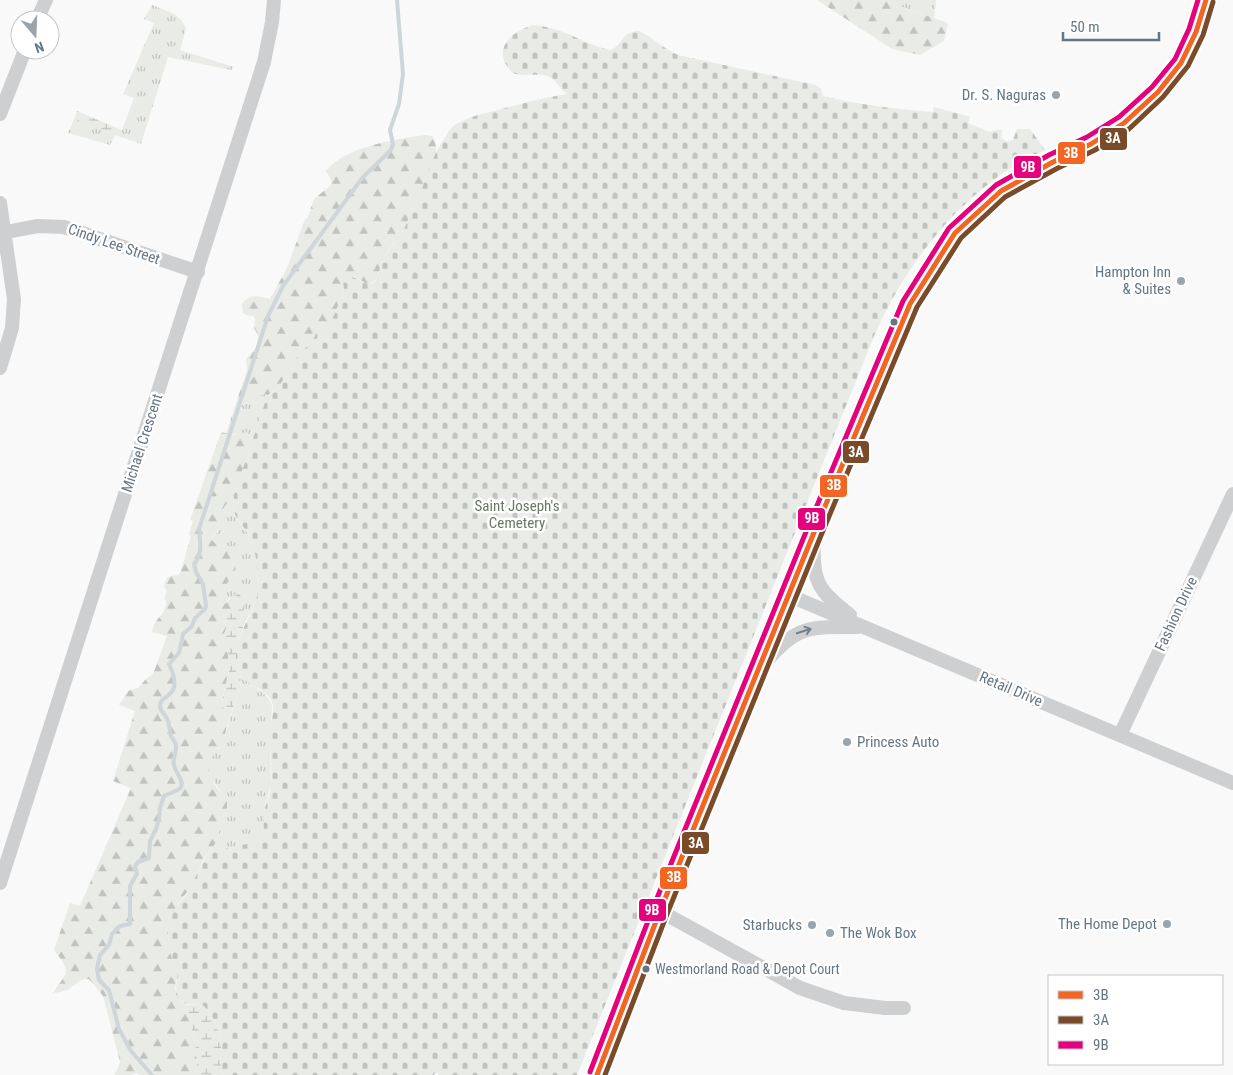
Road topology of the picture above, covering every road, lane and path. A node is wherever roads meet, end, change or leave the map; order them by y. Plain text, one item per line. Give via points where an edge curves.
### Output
1 (274, 0) edge
2 (1206, 0) edge
3 (21, 60) edge
4 (0, 114) edge
5 (0, 203) edge
6 (2, 232) edge
7 (198, 272) junction
8 (0, 368) edge
9 (1233, 494) edge
10 (815, 530) junction
11 (788, 595) junction
12 (866, 627) junction
13 (756, 675) junction
14 (1120, 735) junction
15 (1233, 783) edge
16 (0, 883) edge
17 (660, 911) junction
18 (904, 1008) dead end
19 (597, 1075) edge

1 - 7 street, Michael Crescent via 264,62
2 - 10 street via 1196,32 1181,63 1158,92 1124,122 1091,144 1001,191 955,233 910,304
3 - 4 street
5 - 6 street
6 - 7 street, Cindy Lee Street via 38,226 64,226
6 - 8 street via 14,306 12,328
7 - 16 street, Michael Crescent
9 - 14 street, Fashion Drive
10 - 11 street
10 - 12 street via 814,571 820,587 831,600
11 - 12 street, Retail Drive
11 - 13 street
13 -> 12 street via 777,648 804,630
12 - 14 street, Retail Drive
13 - 17 street
14 - 15 street, Retail Drive
17 - 18 street via 800,988 844,1003
17 - 19 street

